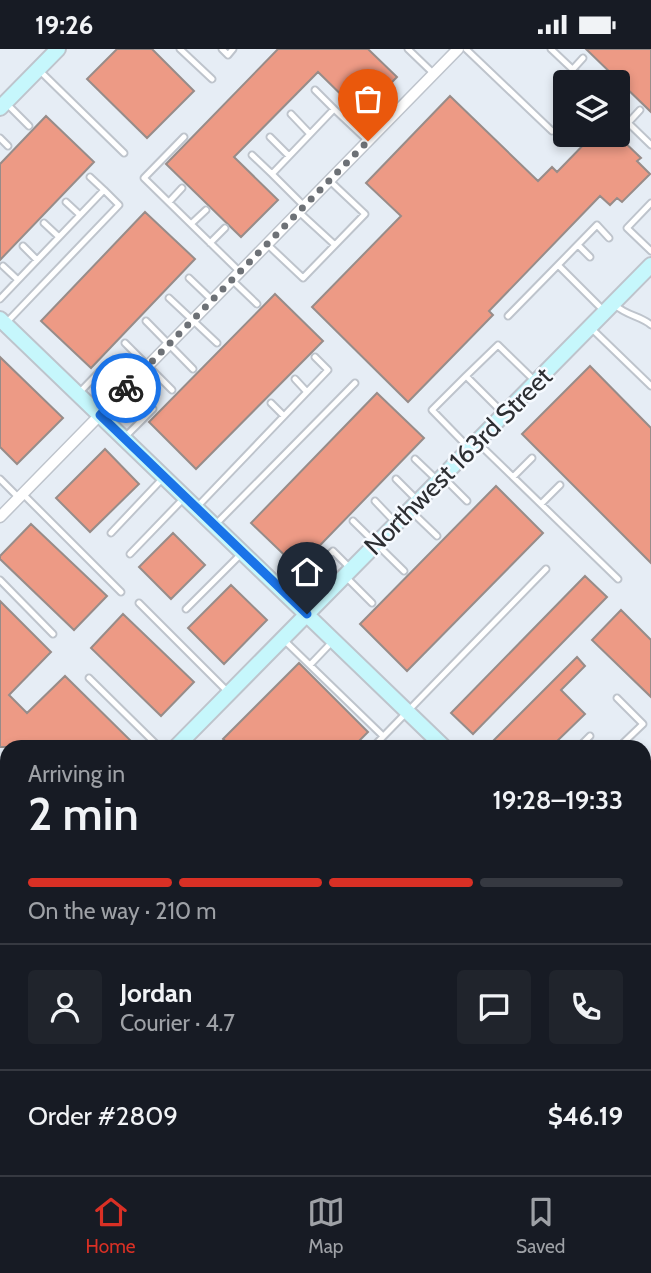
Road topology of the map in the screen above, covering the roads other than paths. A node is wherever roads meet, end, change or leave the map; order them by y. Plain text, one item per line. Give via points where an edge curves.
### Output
1 (58, 49) edge
2 (180, 49) edge
3 (222, 49) edge
4 (233, 49) edge
5 (408, 49) edge
6 (458, 49) edge
7 (466, 49) edge
8 (556, 50) edge
9 (583, 58) dead end
10 (38, 69) junction
11 (573, 69) joint
12 (434, 74) junction
13 (212, 79) dead end
14 (315, 90) dead end
15 (3, 106) edge
16 (334, 109) junction
17 (640, 110) dead end
18 (291, 114) dead end
19 (630, 121) edge
20 (630, 125) edge
21 (29, 126) dead end
22 (552, 131) dead end
23 (310, 134) junction
24 (184, 137) dead end
25 (270, 137) dead end
26 (0, 138) edge
27 (649, 140) edge
28 (368, 141) junction
29 (8, 146) dead end
30 (124, 153) dead end
31 (252, 155) dead end
32 (289, 156) junction
33 (272, 174) junction
34 (90, 177) dead end
35 (330, 181) junction
36 (182, 188) dead end
37 (104, 190) junction
38 (66, 202) dead end
39 (169, 202) junction
40 (651, 203) edge
41 (302, 209) junction
42 (206, 210) dead end
43 (80, 215) junction
44 (44, 223) dead end
45 (191, 224) junction
46 (225, 228) dead end
47 (59, 237) junction
48 (609, 237) dead end
49 (210, 243) junction
50 (267, 244) junction
51 (335, 245) junction
52 (578, 245) junction
53 (23, 246) dead end
54 (651, 251) edge
55 (590, 257) dead end
56 (37, 260) junction
57 (3, 265) dead end
58 (558, 265) junction
59 (651, 265) edge
60 (236, 276) junction
61 (189, 278) dead end
62 (18, 280) junction
63 (169, 298) dead end
64 (0, 299) edge
65 (212, 300) junction
66 (257, 304) dead end
67 (609, 308) junction
68 (508, 316) dead end
69 (193, 320) junction
70 (146, 321) dead end
71 (3, 322) edge
72 (651, 325) edge
73 (590, 327) junction
74 (125, 343) dead end
75 (217, 343) dead end
76 (169, 344) junction
77 (316, 357) dead end
78 (106, 365) dead end
79 (148, 366) junction
80 (194, 369) dead end
81 (466, 376) junction
82 (295, 379) dead end
83 (536, 382) junction
84 (355, 383) dead end
85 (651, 386) edge
86 (172, 390) dead end
87 (307, 392) junction
88 (78, 394) junction
89 (271, 403) dead end
90 (153, 409) dead end
91 (504, 414) junction
92 (100, 415) junction
93 (284, 416) junction
94 (124, 438) junction
95 (474, 445) junction
96 (532, 458) dead end
97 (415, 459) dead end
98 (164, 476) junction
99 (513, 477) junction
100 (0, 479) edge
101 (396, 479) dead end
102 (440, 479) junction
103 (560, 485) dead end
104 (21, 496) junction
105 (185, 496) junction
106 (375, 501) dead end
107 (467, 501) dead end
108 (541, 504) junction
109 (414, 505) junction
110 (196, 508) junction
111 (0, 517) edge
112 (353, 521) dead end
113 (397, 523) junction
114 (215, 525) junction
115 (111, 533) dead end
116 (437, 537) dead end
117 (377, 543) junction
118 (243, 552) junction
119 (130, 554) dead end
120 (546, 569) dead end
121 (404, 571) dead end
122 (348, 573) junction
123 (618, 579) dead end
124 (0, 580) edge
125 (121, 592) dead end
126 (287, 596) junction
127 (139, 603) dead end
128 (372, 603) dead end
129 (186, 609) dead end
130 (307, 614) junction
131 (54, 634) dead end
132 (283, 638) junction
133 (334, 641) junction
134 (310, 665) junction
135 (89, 678) dead end
136 (229, 693) junction
137 (617, 698) dead end
138 (407, 711) junction
139 (383, 736) junction
140 (590, 736) dead end
141 (152, 740) edge
142 (183, 740) edge
143 (379, 740) edge
144 (437, 740) edge
145 (586, 740) edge
146 (626, 740) edge

1 - 10 street
2 - 13 lane
3 - 4 lane via 228,55
5 - 12 lane
6 - 12 street
7 - 22 lane
8 - 11 lane
9 - 11 lane
10 - 15 street
10 - 30 lane
12 - 28 street
14 - 16 lane
15 - 21 lane
16 - 23 lane
16 - 28 lane
17 - 19 lane
18 - 23 lane
20 - 27 lane
23 - 32 lane
24 - 39 lane via 144,178
25 - 32 lane
26 - 29 lane
28 - 35 street
31 - 33 lane
32 - 33 lane
33 - 41 lane
34 - 37 lane
35 - 41 street
35 - 51 lane via 365,215
36 - 39 lane
37 - 43 lane
37 - 71 lane via 119,205
38 - 43 lane
39 - 45 lane
40 - 54 lane via 627,228
41 - 50 street
41 - 51 lane
42 - 45 lane
43 - 47 lane
44 - 47 lane
45 - 49 lane
46 - 49 lane
47 - 56 lane
48 - 52 lane via 597,225
49 - 60 lane
50 - 51 lane via 303,278
50 - 60 street
52 - 55 lane
52 - 58 lane
53 - 56 lane
56 - 62 lane
57 - 62 lane
58 - 67 lane
58 - 68 lane
59 - 67 street, Northwest 163rd Street
60 - 65 street
60 - 66 lane
61 - 65 lane
62 - 64 lane
63 - 69 lane
65 - 69 street
67 - 72 lane
67 - 73 street, Northwest 163rd Street
69 - 75 lane
69 - 76 street
70 - 76 lane
71 - 88 street
73 - 83 street, Northwest 163rd Street
73 - 85 lane
74 - 79 lane
76 - 79 street
76 - 80 lane
77 - 87 lane via 328,370
78 - 88 lane
79 - 86 lane
79 - 92 street
81 - 83 lane via 498,345
81 - 91 lane
81 - 95 lane via 432,410
82 - 87 lane
83 - 91 street, Northwest 163rd Street
84 - 114 lane
87 - 93 lane
88 - 92 street
89 - 93 lane
90 - 94 lane
91 - 95 street, Northwest 163rd Street
92 - 94 street
92 - 104 street
93 - 110 lane
94 - 98 street
95 - 99 lane
95 - 102 street, Northwest 163rd Street
96 - 99 lane
97 - 102 lane
98 - 105 street
98 - 115 lane
99 - 108 lane
100 - 104 lane
101 - 109 lane
102 - 107 lane
102 - 109 street, Northwest 163rd Street
103 - 108 lane
104 - 111 street
104 - 125 lane
105 - 110 street
105 - 119 lane
106 - 113 lane
108 - 123 lane
109 - 113 street, Northwest 163rd Street
109 - 116 lane
110 - 114 street
112 - 117 lane
113 - 117 street, Northwest 163rd Street
114 - 118 street
117 - 121 lane
117 - 122 street, Northwest 163rd Street
118 - 126 street
118 - 129 lane
120 - 138 lane
122 - 126 lane via 333,551
122 - 128 lane
122 - 130 street, Northwest 163rd Street
124 - 131 lane
126 - 130 street
127 - 136 lane
130 - 132 street, Northwest 163rd Street
130 - 133 street
132 - 134 lane
132 - 136 street, Northwest 163rd Street
133 - 134 lane
133 - 138 street
134 - 139 lane
135 - 141 lane
136 - 142 street, Northwest 163rd Street
137 - 146 lane via 643,723
138 - 139 lane
138 - 144 street
139 - 143 lane
140 - 145 lane

